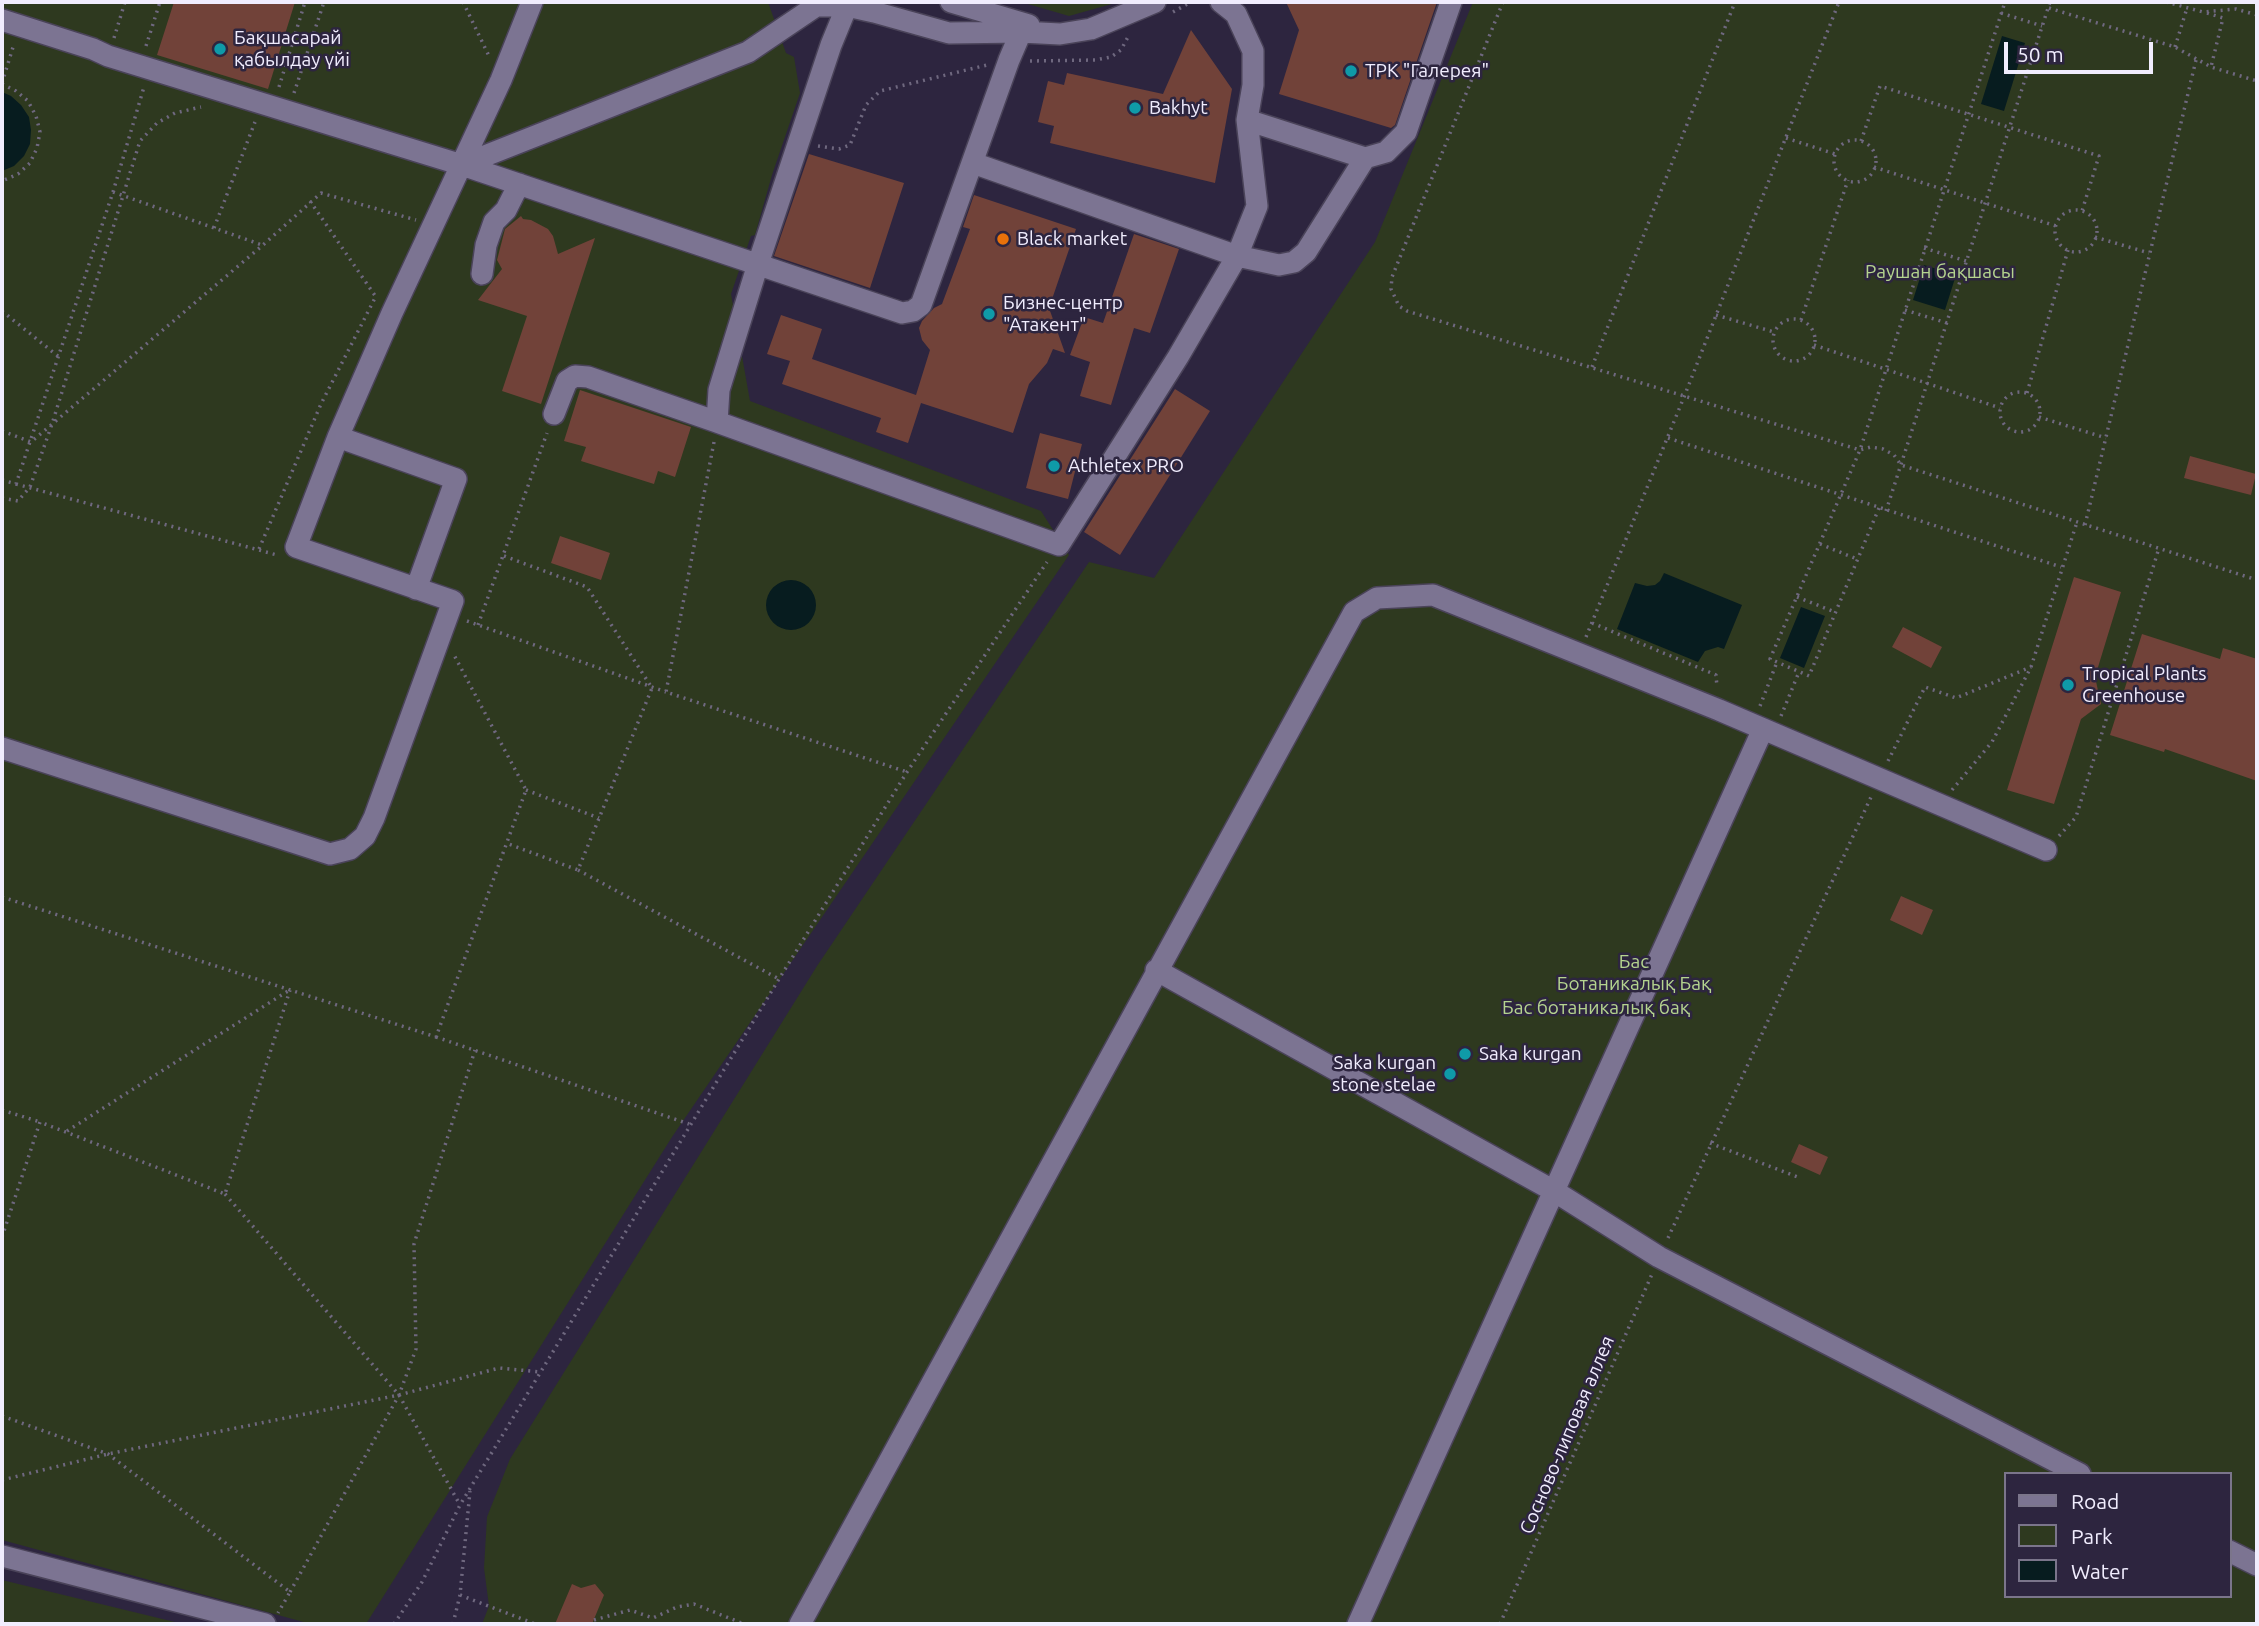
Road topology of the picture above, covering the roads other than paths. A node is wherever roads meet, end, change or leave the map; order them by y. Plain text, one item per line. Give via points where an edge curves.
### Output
1 (532, 2) edge
2 (951, 2) edge
3 (1155, 2) edge
4 (1451, 2) edge
5 (816, 4) edge
6 (847, 6) junction
7 (1232, 6) edge
8 (2, 20) edge
9 (1021, 32) junction
10 (1060, 34) junction
11 (1247, 120) junction
12 (1365, 158) junction
13 (973, 163) junction
14 (462, 165) junction
15 (519, 184) junction
16 (1237, 256) junction
17 (758, 264) junction
18 (482, 274) dead end
19 (554, 414) road end
20 (718, 422) junction
21 (338, 437) junction
22 (416, 589) junction
23 (1763, 729) junction
24 (2, 748) edge
25 (2046, 850) road end
26 (1156, 970) junction
27 (1554, 1191) junction
28 (2076, 1472) edge
29 (2231, 1551) edge
30 (2, 1556) edge
31 (2257, 1565) edge
32 (272, 1619) edge
33 (800, 1624) edge
34 (1358, 1624) edge

1 - 14 lane
2 - 10 lane
3 - 10 lane via 1091,29
4 - 12 lane via 1406,132 1386,152
5 - 6 lane
5 - 14 lane via 748,52
6 - 9 lane via 949,33
6 - 17 lane
7 - 11 lane via 1253,51
8 - 14 lane
9 - 10 lane
9 - 13 lane
11 - 12 lane
11 - 16 lane via 1257,206
12 - 16 lane via 1306,251 1294,262 1279,264
13 - 16 lane
13 - 17 lane via 921,306 913,311 902,313
14 - 15 lane
14 - 21 lane
15 - 17 lane
15 - 18 lane via 494,222
16 - 20 lane via 1059,545
17 - 20 lane via 719,390
19 - 20 lane via 567,381 575,376
21 - 22 lane via 456,479
21 - 22 lane via 296,547
22 - 24 lane via 453,601 369,827 350,849 330,854
23 - 25 lane
23 - 26 lane via 1433,595 1377,598 1354,612
23 - 27 lane
26 - 27 lane
26 - 33 lane
27 - 28 lane via 1659,1257
27 - 34 lane
29 - 31 lane
30 - 32 lane

